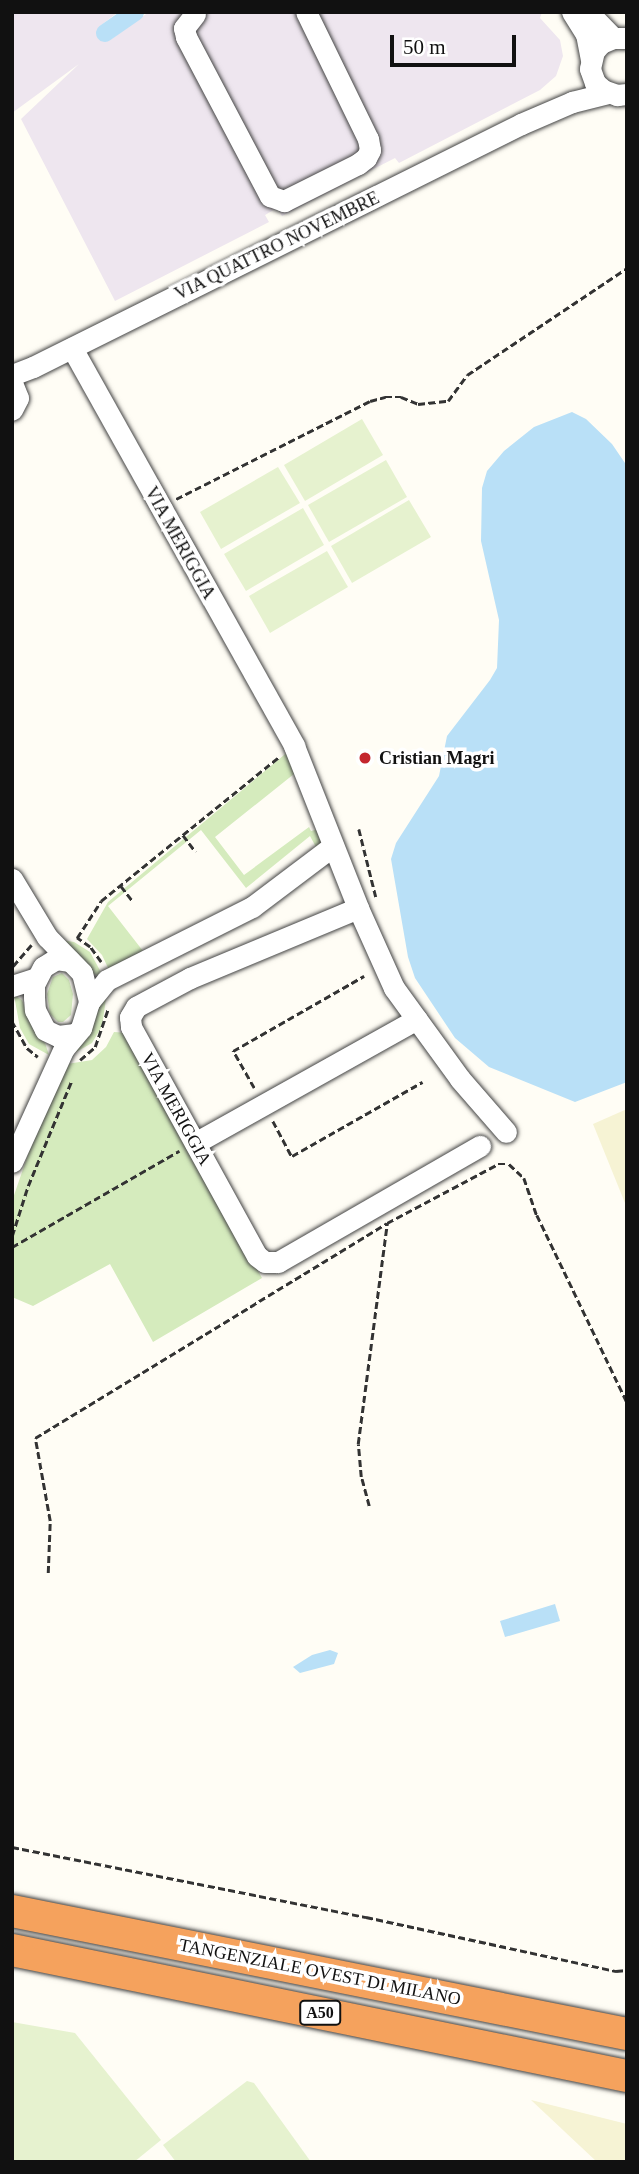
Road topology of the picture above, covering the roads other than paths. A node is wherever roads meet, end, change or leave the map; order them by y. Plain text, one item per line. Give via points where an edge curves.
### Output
1 (306, 12) edge
2 (572, 12) edge
3 (588, 12) edge
4 (195, 14) dead end
5 (620, 38) edge
6 (590, 64) junction
7 (621, 95) edge
8 (521, 124) junction
9 (358, 164) junction
10 (376, 197) junction
11 (95, 337) junction
12 (72, 348) junction
13 (13, 381) edge
14 (99, 391) junction
15 (12, 410) edge
16 (333, 846) junction
17 (12, 879) edge
18 (368, 909) junction
19 (54, 974) junction
20 (107, 980) junction
21 (12, 987) edge
22 (89, 1002) junction
23 (417, 1019) junction
24 (51, 1034) junction
25 (75, 1034) junction
26 (55, 1065) junction
27 (506, 1132) dead end
28 (195, 1143) junction
29 (481, 1146) dead end
30 (12, 1162) edge
31 (12, 1911) edge
32 (12, 1950) edge
33 (627, 2034) edge
34 (627, 2076) edge

1 - 9 street via 368,139 370,150
2 - 6 street via 586,34
3 - 5 street
4 - 9 street via 184,28 186,37 270,196 284,201
5 - 6 street, VIA QUATTRO NOVEMBRE via 597,47
6 - 7 street via 595,83
6 - 8 street, VIA QUATTRO NOVEMBRE via 571,90
7 - 8 street, VIA QUATTRO NOVEMBRE via 572,102
8 - 10 street, VIA QUATTRO NOVEMBRE
9 - 10 street
10 - 11 street, VIA QUATTRO NOVEMBRE
11 - 12 street, VIA QUATTRO NOVEMBRE
11 - 14 street, VIA MERIGGIA
12 - 13 street, VIA QUATTRO NOVEMBRE
12 - 14 street, VIA MERIGGIA
13 - 15 street via 18,398
14 - 16 street, VIA MERIGGIA via 294,746
16 - 18 street, VIA MERIGGIA
16 - 20 street via 252,907
17 - 19 street via 47,937
18 - 23 street via 385,972
18 - 28 street, VIA MERIGGIA via 190,978 136,1007 131,1027
19 - 20 street
19 - 21 street
19 - 22 street
19 - 24 street via 39,1021
20 - 22 street
22 - 25 street via 86,1018
23 - 27 street
23 - 28 street
24 - 25 street
24 - 26 street
25 - 26 street
26 - 30 street
28 - 29 street, VIA MERIGGIA via 257,1256 265,1262 278,1262
31 - 33 highway, TANGENZIALE OVEST DI MILANO / A50
32 - 34 highway, A50

